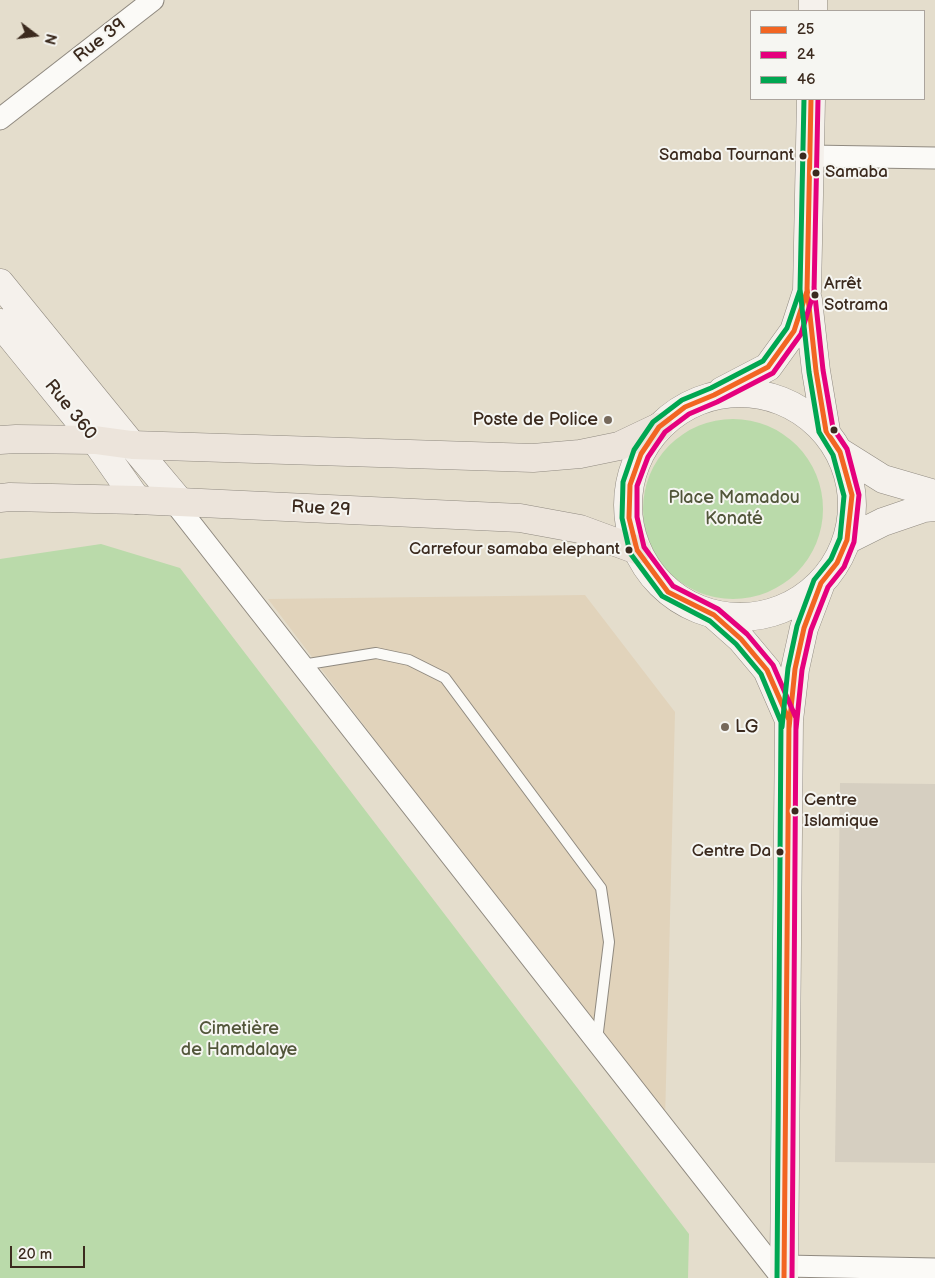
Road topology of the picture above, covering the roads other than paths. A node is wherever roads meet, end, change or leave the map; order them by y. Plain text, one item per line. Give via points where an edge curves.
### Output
1 (153, 0) edge
2 (811, 100) edge
3 (0, 118) edge
4 (810, 156) junction
5 (935, 158) edge
6 (0, 283) edge
7 (806, 291) junction
8 (0, 323) edge
9 (714, 395) junction
10 (660, 427) junction
11 (0, 440) edge
12 (95, 440) junction
13 (833, 442) junction
14 (132, 445) junction
15 (935, 494) edge
16 (0, 498) edge
17 (137, 500) junction
18 (177, 502) junction
19 (935, 507) edge
20 (847, 540) junction
21 (637, 550) junction
22 (821, 583) junction
23 (714, 615) junction
24 (302, 665) junction
25 (789, 720) junction
26 (597, 1042) junction
27 (925, 1272) edge
28 (783, 1274) edge

1 - 3 street, Rue 39
2 - 4 main road
4 - 5 street
4 - 7 main road
6 - 14 main road
7 - 9 main road via 794,331 768,367
7 - 13 main road via 816,371
8 - 12 main road, Rue 360
9 - 10 main road via 685,407
9 - 13 main road via 745,392 775,398 803,411
10 - 14 main road via 619,446 580,454 533,458
10 - 21 main road via 641,454 630,485 629,518
11 - 12 main road
12 - 14 main road
12 - 17 main road, Rue 360
13 - 15 main road via 882,480
13 - 20 main road via 852,495
14 - 18 main road
16 - 17 main road, Rue 29
17 - 18 main road, Rue 29
18 - 21 main road, Rue 29 via 520,518 580,529
18 - 24 street
19 - 20 main road via 883,522
20 - 22 main road
21 - 23 main road via 668,592
22 - 23 main road via 790,606 753,617
22 - 25 main road via 804,628
23 - 25 main road via 741,639 767,670
24 - 26 street
24 - 26 lane via 376,653 409,660 444,678 601,888 609,942
25 - 28 main road
26 - 28 street
27 - 28 street

